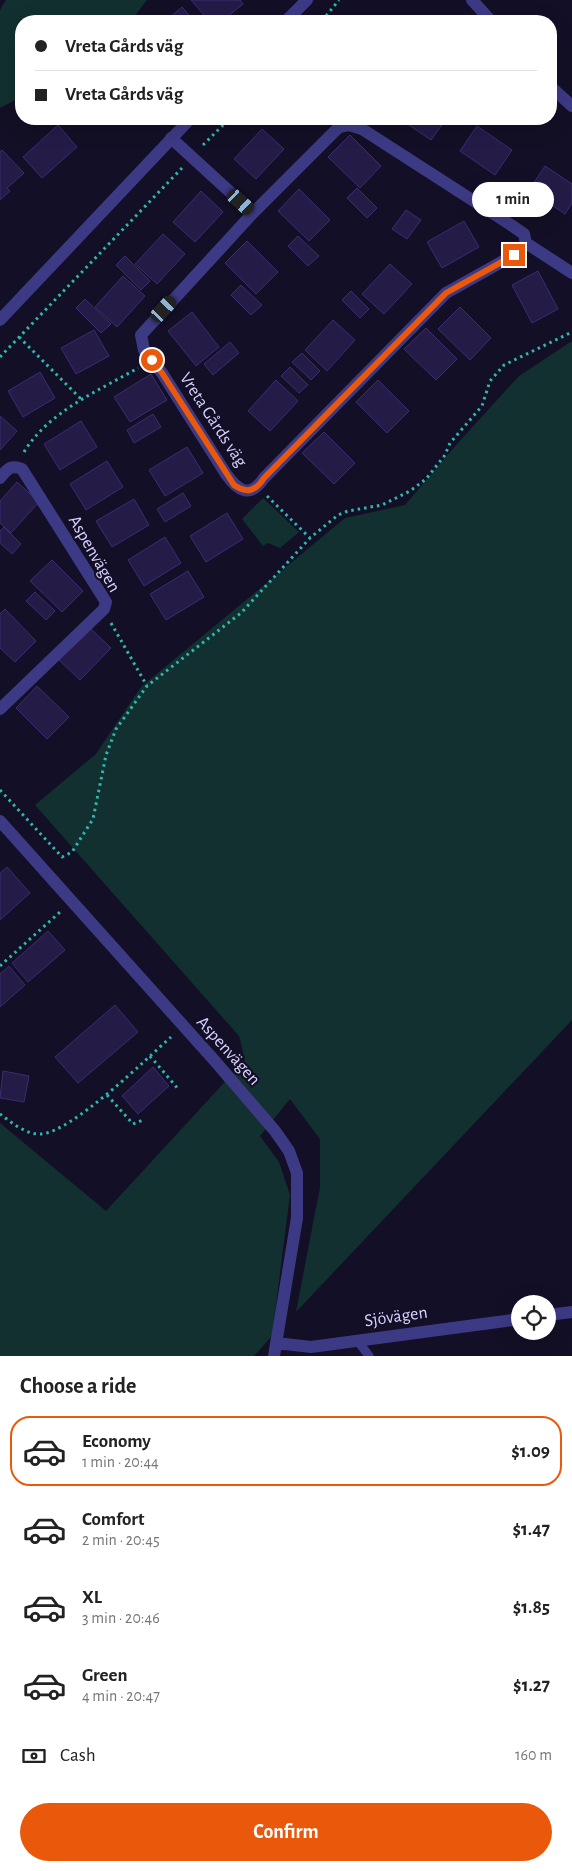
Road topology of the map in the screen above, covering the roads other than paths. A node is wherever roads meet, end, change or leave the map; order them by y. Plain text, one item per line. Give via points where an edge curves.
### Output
1 (308, 0) edge
2 (472, 0) edge
3 (292, 15) edge
4 (486, 15) edge
5 (557, 92) edge
6 (572, 106) edge
7 (184, 125) edge
8 (346, 125) edge
9 (351, 125) edge
10 (171, 138) junction
11 (253, 214) junction
12 (526, 243) junction
13 (572, 273) edge
14 (0, 320) edge
15 (0, 478) edge
16 (0, 709) edge
17 (0, 821) edge
18 (572, 1312) edge
19 (556, 1314) edge
20 (511, 1320) edge
21 (357, 1340) junction
22 (276, 1343) junction
23 (274, 1356) edge
24 (369, 1356) edge

1 - 3 street
2 - 4 street
5 - 6 street
7 - 10 street
8 - 11 street, Vreta Gårds väg via 339,127
9 - 12 street, Vreta Gårds väg via 511,225 524,234
10 - 11 street
10 - 14 street
11 - 12 street, Vreta Gårds väg via 141,335 144,350 234,485 250,491 259,486 446,293 514,255
12 - 13 street
15 - 16 street, Aspenvägen via 8,468 15,466 28,476 106,602 104,609
17 - 22 street, Aspenvägen via 275,1130 289,1150 298,1173 297,1218
18 - 19 street
20 - 21 street, Sjövägen
21 - 22 street, Sjövägen via 311,1347
21 - 24 lane
22 - 23 street, Aspenvägen

